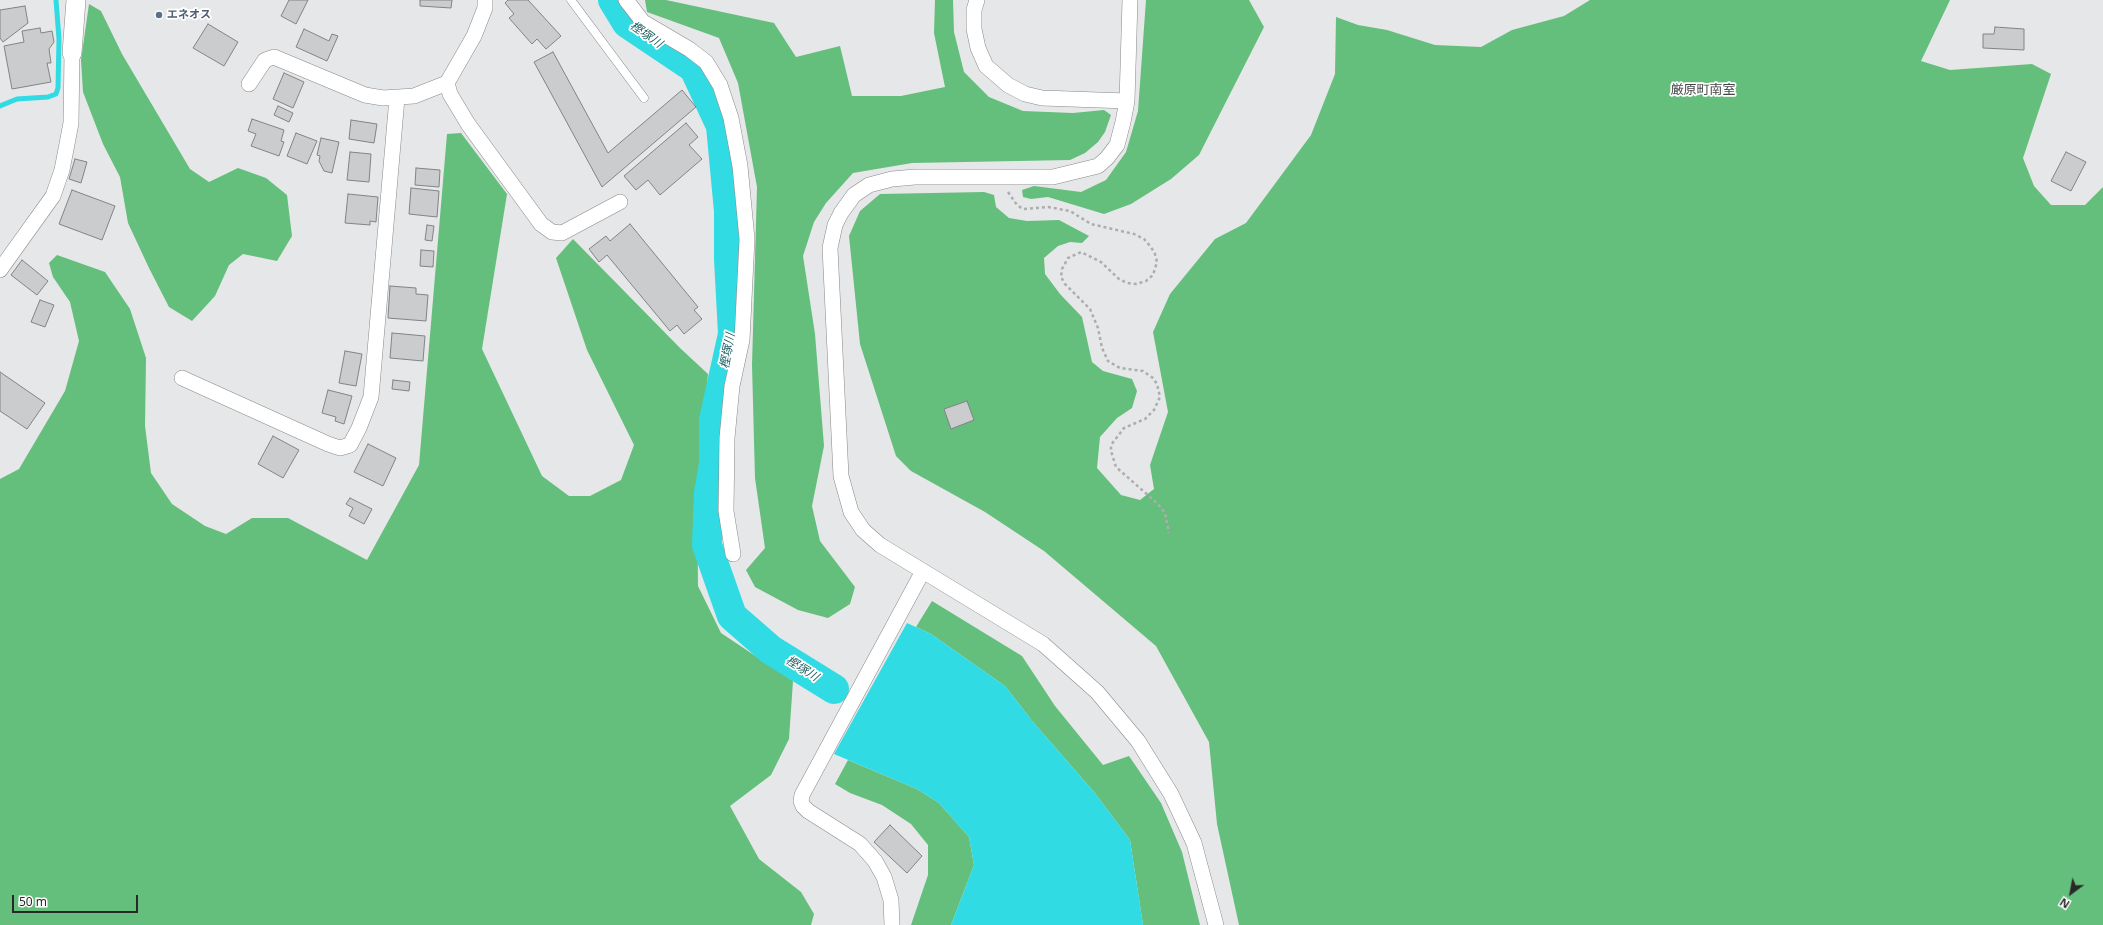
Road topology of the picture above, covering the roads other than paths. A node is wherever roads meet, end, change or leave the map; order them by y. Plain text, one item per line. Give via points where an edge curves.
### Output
1 (76, 0) edge
2 (485, 0) edge
3 (571, 0) edge
4 (626, 0) edge
5 (977, 0) edge
6 (1130, 0) edge
7 (72, 53) joint
8 (447, 83) junction
9 (249, 84) dead end
10 (397, 98) junction
11 (644, 98) dead end
12 (1127, 101) junction
13 (620, 202) dead end
14 (0, 270) edge
15 (182, 378) dead end
16 (733, 554) dead end
17 (923, 572) junction
18 (892, 925) edge
19 (1216, 925) edge

1 - 7 street
2 - 8 street via 485,8 474,36
3 - 11 lane
4 - 16 street via 643,22 706,62 720,85 731,118 739,159 747,239 742,340 732,386 727,438 726,511
5 - 12 street via 974,29 978,48 986,66 1008,85 1025,94 1042,98
6 - 12 street
7 - 14 street via 71,123 62,170 53,196
8 - 10 street via 428,92
8 - 13 street via 450,94 468,124 546,229 562,233
9 - 10 street via 265,60 274,57 365,95
10 - 15 street via 371,397 350,445 340,448 328,444
12 - 17 street via 1117,145 1098,166 1053,176 892,179 869,185 854,196 840,213 830,248 841,476 852,512 863,530 880,545
17 - 18 street via 801,800 808,811 860,844 875,861 884,877 891,900
17 - 19 street via 1043,644 1097,692 1120,719 1138,741 1170,794 1194,843

